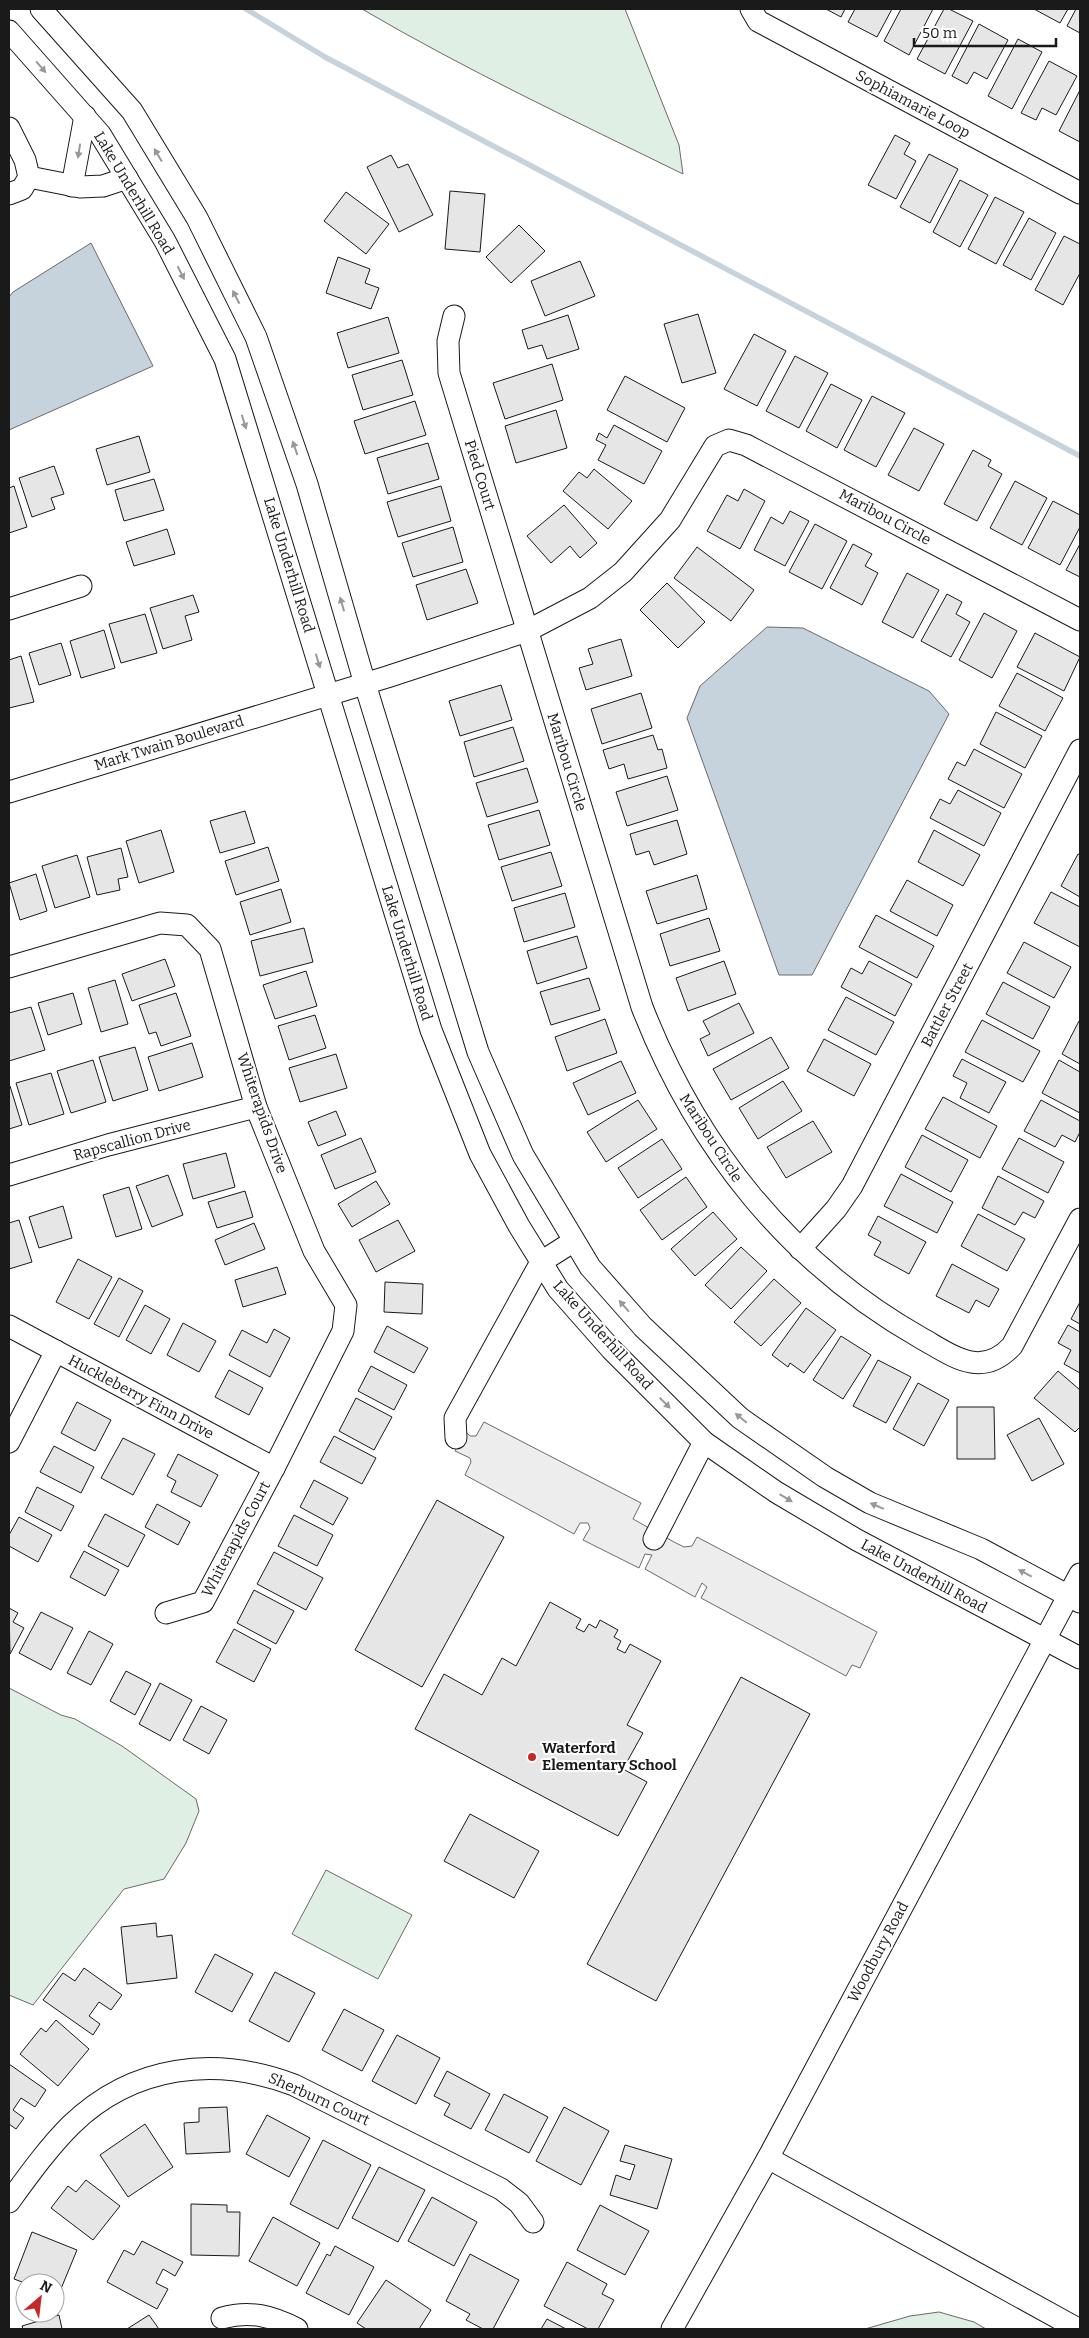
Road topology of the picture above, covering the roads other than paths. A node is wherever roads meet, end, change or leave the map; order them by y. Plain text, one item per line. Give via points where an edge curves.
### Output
1 (41, 9) edge
2 (750, 9) edge
3 (9, 31) edge
4 (85, 116) junction
5 (9, 128) edge
6 (28, 177) junction
7 (127, 178) junction
8 (72, 186) junction
9 (1080, 193) edge
10 (9, 194) edge
11 (454, 316) dead end
12 (80, 586) dead end
13 (9, 609) edge
14 (1080, 620) edge
15 (527, 631) junction
16 (365, 684) junction
17 (329, 695) junction
18 (1080, 750) edge
19 (9, 792) edge
20 (9, 967) edge
21 (256, 1107) junction
22 (9, 1175) edge
23 (1080, 1219) edge
24 (574, 1241) junction
25 (800, 1249) junction
26 (541, 1262) junction
27 (9, 1326) edge
28 (56, 1352) junction
29 (456, 1438) dead end
30 (9, 1442) edge
31 (704, 1442) junction
32 (274, 1468) junction
33 (654, 1539) dead end
34 (1080, 1574) edge
35 (1074, 1599) edge
36 (166, 1613) dead end
37 (1045, 1639) junction
38 (1080, 1658) edge
39 (768, 2158) junction
40 (9, 2202) edge
41 (532, 2222) dead end
42 (222, 2318) dead end
43 (296, 2329) edge
44 (672, 2329) edge
45 (1078, 2329) edge

16 -> 1 street via 307,484 256,337 197,218 132,112
2 - 9 street, Sophiamarie Loop via 758,21
3 -> 4 street, Lake Underhill Road
4 - 7 street, Lake Underhill Road
4 -> 8 street
5 - 6 street via 25,160
6 - 8 street
6 - 10 street via 22,190
7 - 8 street via 103,186
7 -> 17 street, Lake Underhill Road via 165,241 225,360
11 - 15 street, Pied Court via 448,341 449,374
12 - 13 street
14 - 15 street, Maribou Circle via 746,445 729,440 710,452 670,520 623,572 590,598
15 - 16 street, Maribou Circle
15 - 25 street, Maribou Circle via 652,1032 688,1106 714,1146 755,1202
16 - 17 street, Maribou Circle
16 - 24 street via 478,1052 523,1155
17 - 19 street, Mark Twain Boulevard
17 - 26 street, Lake Underhill Road via 431,1030 480,1154
18 - 25 street, Battler Street via 852,1186
20 - 21 street, Whiterapids Drive via 160,923 186,925 210,949
21 - 22 street, Rapscallion Drive via 108,1145
21 - 32 street, Whiterapids Drive via 314,1251 346,1306 343,1331
23 - 25 street, Maribou Circle via 1012,1346 1003,1356 980,1364 954,1357 901,1326 856,1295
24 - 26 street
35 -> 24 street via 966,1542 854,1495 740,1418 643,1327 590,1267
26 - 29 street via 455,1418
26 -> 31 street, Lake Underhill Road via 558,1289 611,1349
27 - 28 street, Huckleberry Finn Drive
28 - 30 street
28 - 32 street, Huckleberry Finn Drive
31 - 33 street
31 -> 37 street, Lake Underhill Road via 776,1492 841,1531
32 - 36 street, Whiterapids Court via 203,1602
34 - 35 street, Woodbury Road
35 - 37 street, Woodbury Road
37 - 38 street, Lake Underhill Road
37 - 39 street, Woodbury Road
39 - 44 street, Woodbury Road
39 - 45 street
40 - 41 street, Sherburn Court via 57,2141 97,2104 128,2087 166,2073 230,2068 294,2085 413,2143 501,2189 519,2203
42 - 43 street via 260,2314

